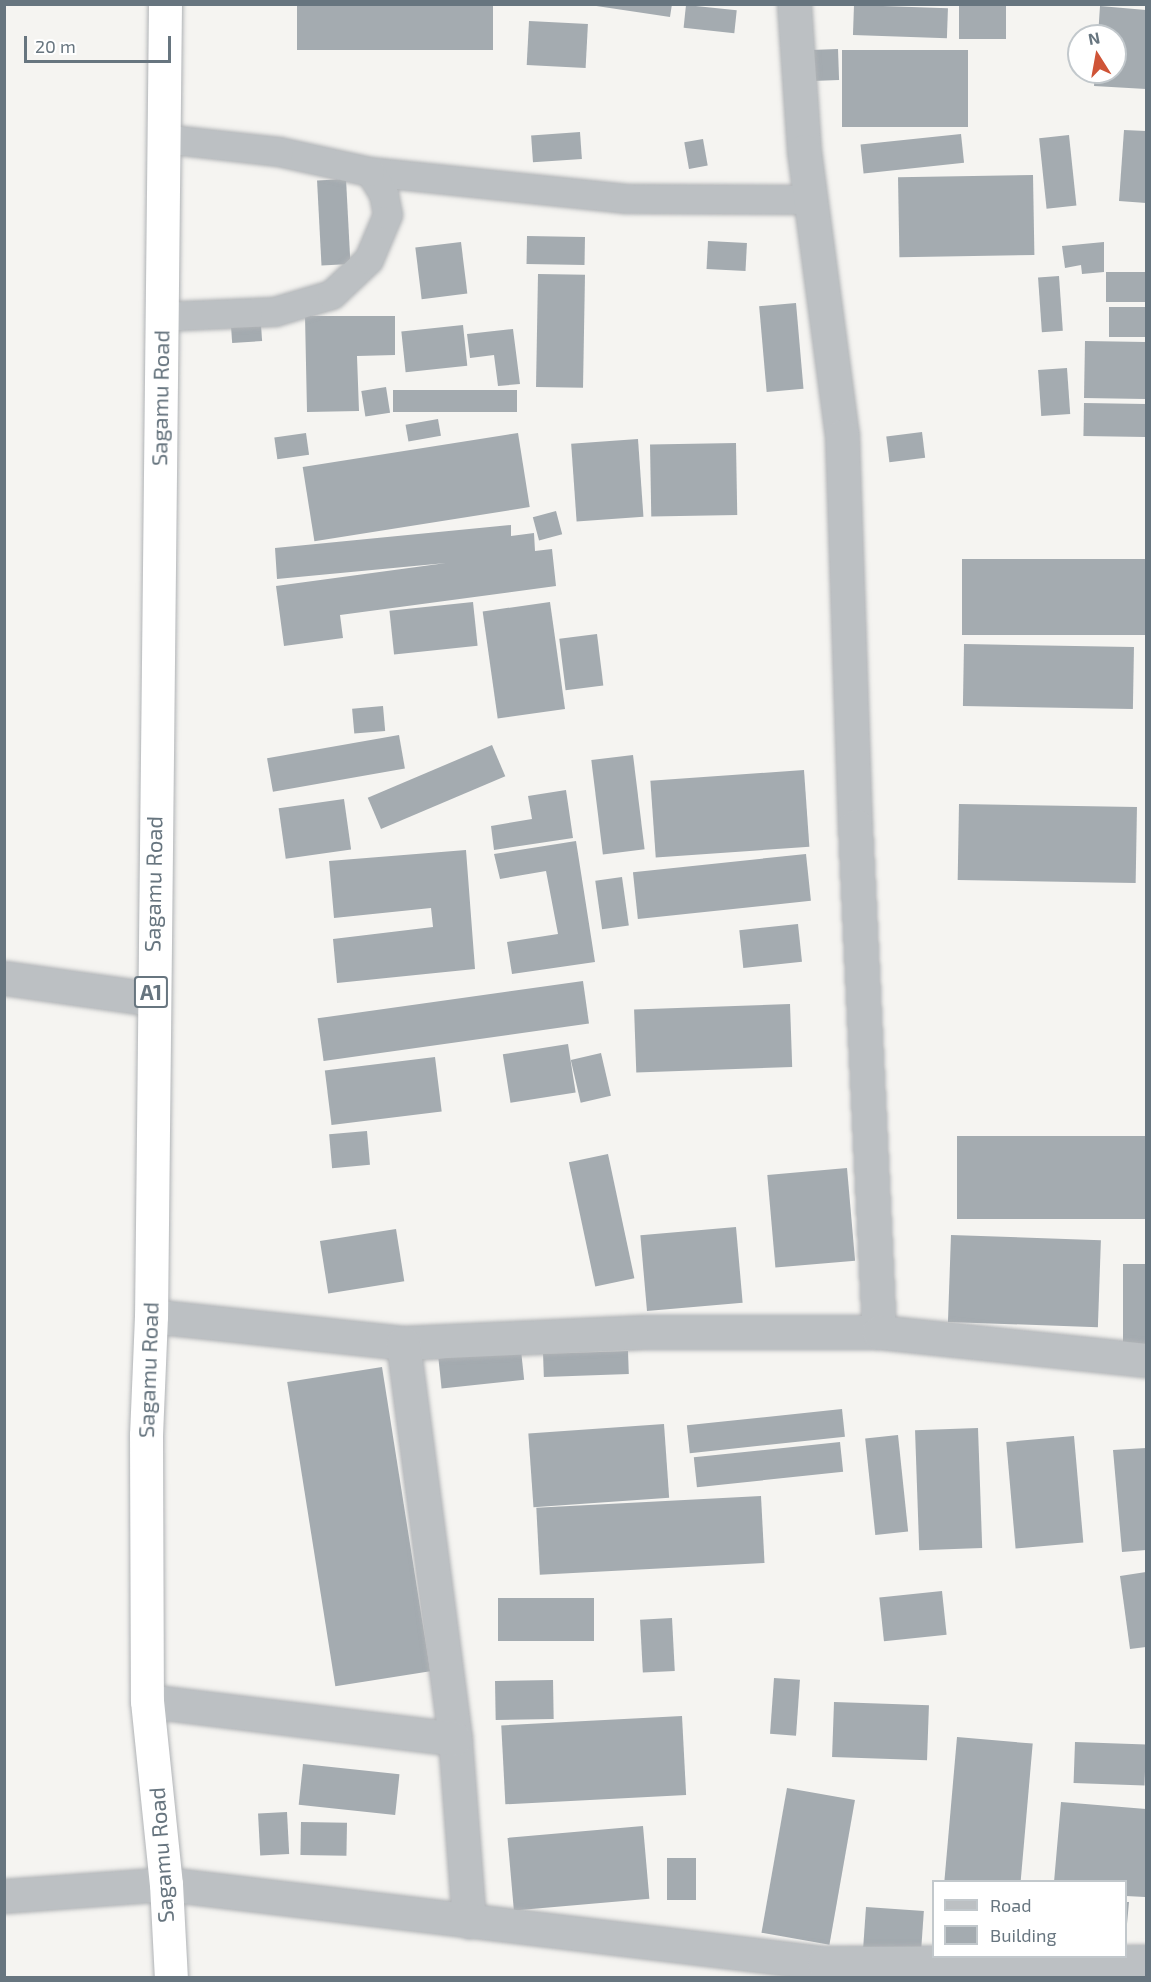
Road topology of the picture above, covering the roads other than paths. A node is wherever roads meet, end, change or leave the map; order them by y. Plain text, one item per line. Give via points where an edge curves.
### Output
1 (165, 4) edge
2 (794, 4) edge
3 (163, 140) junction
4 (370, 172) junction
5 (811, 200) junction
6 (161, 317) junction
7 (4, 978) edge
8 (151, 999) junction
9 (151, 1316) junction
10 (879, 1332) junction
11 (403, 1343) junction
12 (1146, 1360) edge
13 (147, 1701) junction
14 (455, 1739) junction
15 (166, 1884) junction
16 (4, 1896) edge
17 (470, 1921) junction
18 (1146, 1962) edge
19 (171, 1977) edge

1 - 3 highway, Sagamu Road / A1
2 - 5 street
3 - 4 lane via 279,152
3 - 6 highway, Sagamu Road / A1
4 - 5 lane via 625,199
4 - 6 lane via 384,194 388,215 369,260 332,294 275,312
5 - 10 street via 842,436 855,826
6 - 8 highway, Sagamu Road / A1
7 - 8 street
8 - 9 highway, Sagamu Road / A1
9 - 11 street
9 - 13 highway, Sagamu Road / A1 via 146,1435
10 - 11 street via 644,1332
10 - 12 street
11 - 14 street
13 - 14 street
13 - 15 highway, Sagamu Road / A1
14 - 17 street
15 - 16 street
15 - 17 street
15 - 19 highway, Sagamu Road / A1
17 - 18 street via 824,1963

